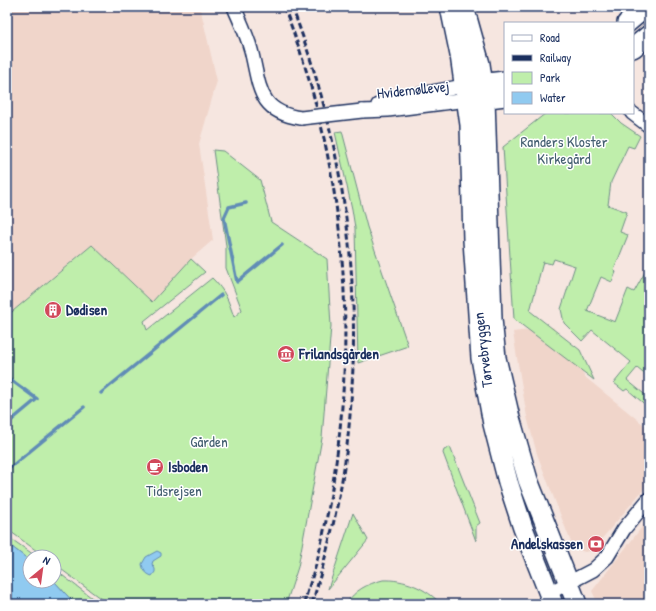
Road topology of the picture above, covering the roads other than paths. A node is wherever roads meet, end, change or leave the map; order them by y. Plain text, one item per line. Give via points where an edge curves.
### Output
1 (234, 7) edge
2 (450, 7) edge
3 (464, 7) edge
4 (646, 7) edge
5 (628, 22) edge
6 (649, 35) edge
7 (634, 47) edge
8 (504, 81) edge
9 (475, 92) junction
10 (504, 96) edge
11 (633, 114) edge
12 (649, 126) edge
13 (649, 499) edge
14 (569, 584) junction
15 (551, 599) edge
16 (577, 604) edge

1 - 9 street, Hvidemøllevej, bridge via 247,37 262,94 268,103 289,116 301,118 362,111 448,88
2 - 9 main road via 460,55
3 - 9 main road via 480,64
4 - 5 main road
6 - 7 main road
8 - 9 main road
9 - 10 main road
9 - 14 main road, Tørvebryggen via 496,358 528,480
9 - 15 main road, Tørvebryggen via 470,125 473,240 481,358 493,424 508,482
11 - 12 street
13 - 14 street via 624,528 607,557 590,573
14 - 15 street
14 - 16 main road, Tørvebryggen

